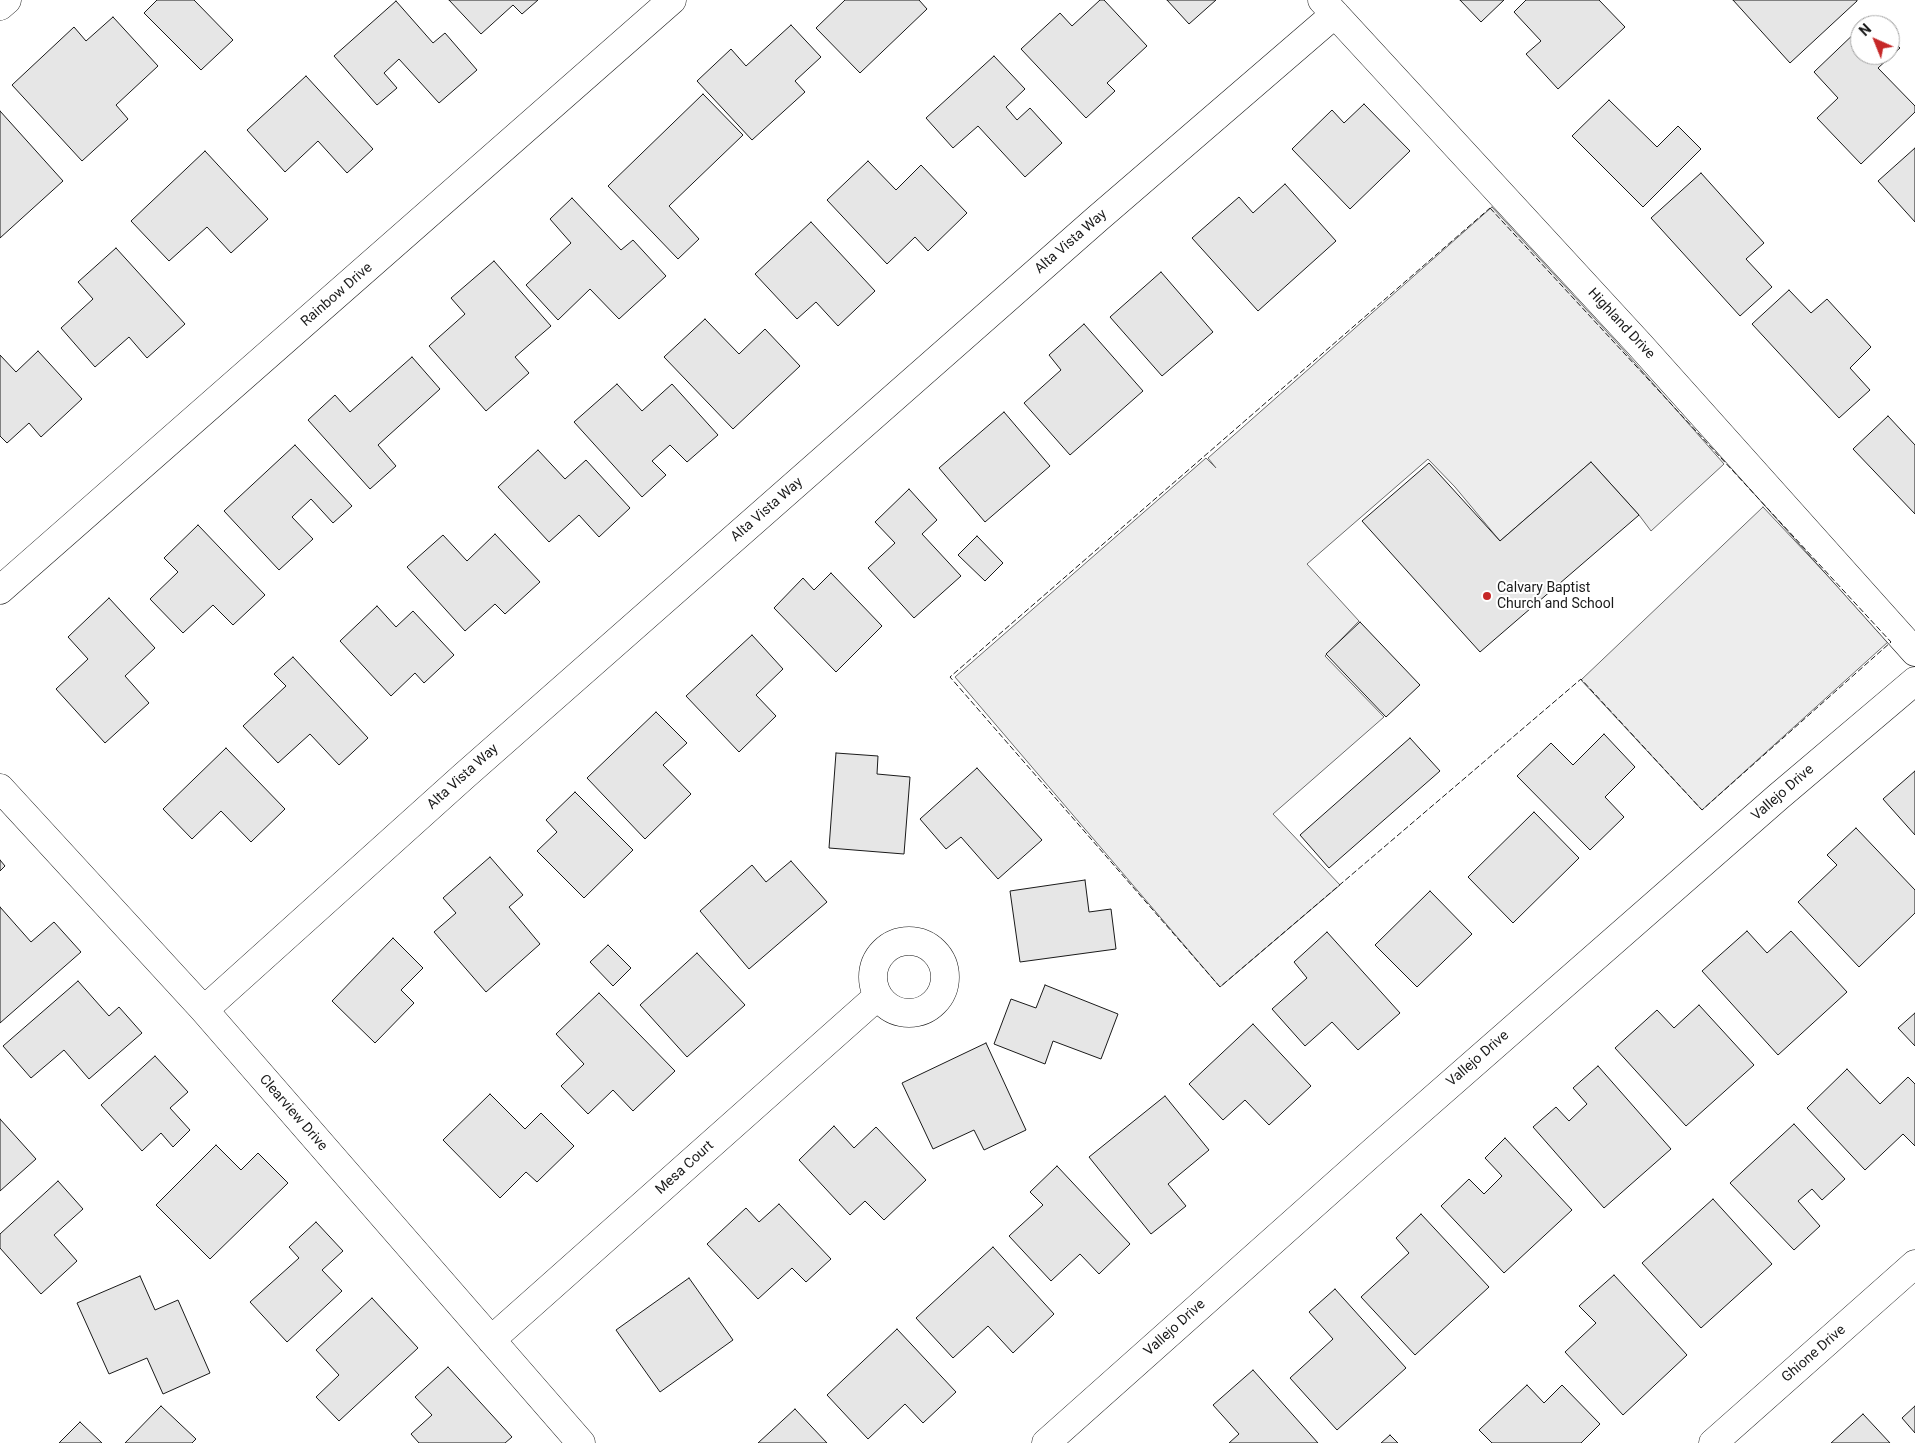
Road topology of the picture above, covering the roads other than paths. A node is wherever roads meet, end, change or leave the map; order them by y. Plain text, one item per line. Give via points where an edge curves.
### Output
1 (7, 0) edge
2 (672, 0) edge
3 (0, 6) edge
4 (1329, 7) edge
5 (0, 590) edge
6 (1915, 652) edge
7 (1915, 681) edge
8 (0, 788) edge
9 (878, 996) dead end
10 (204, 1010) junction
11 (1915, 1264) edge
12 (492, 1340) junction
13 (580, 1443) edge
14 (1046, 1443) edge
15 (1713, 1443) edge

1 - 3 street
2 - 5 street, Rainbow Drive
4 - 6 street, Highland Drive via 1647,352
4 - 10 street, Alta Vista Way via 1090,226 464,776
7 - 14 street, Vallejo Drive via 1390,1137
8 - 10 street, Clearview Drive
9 - 12 street, Mesa Court
10 - 12 street, Clearview Drive
11 - 15 street, Ghione Drive
12 - 13 street, Clearview Drive

